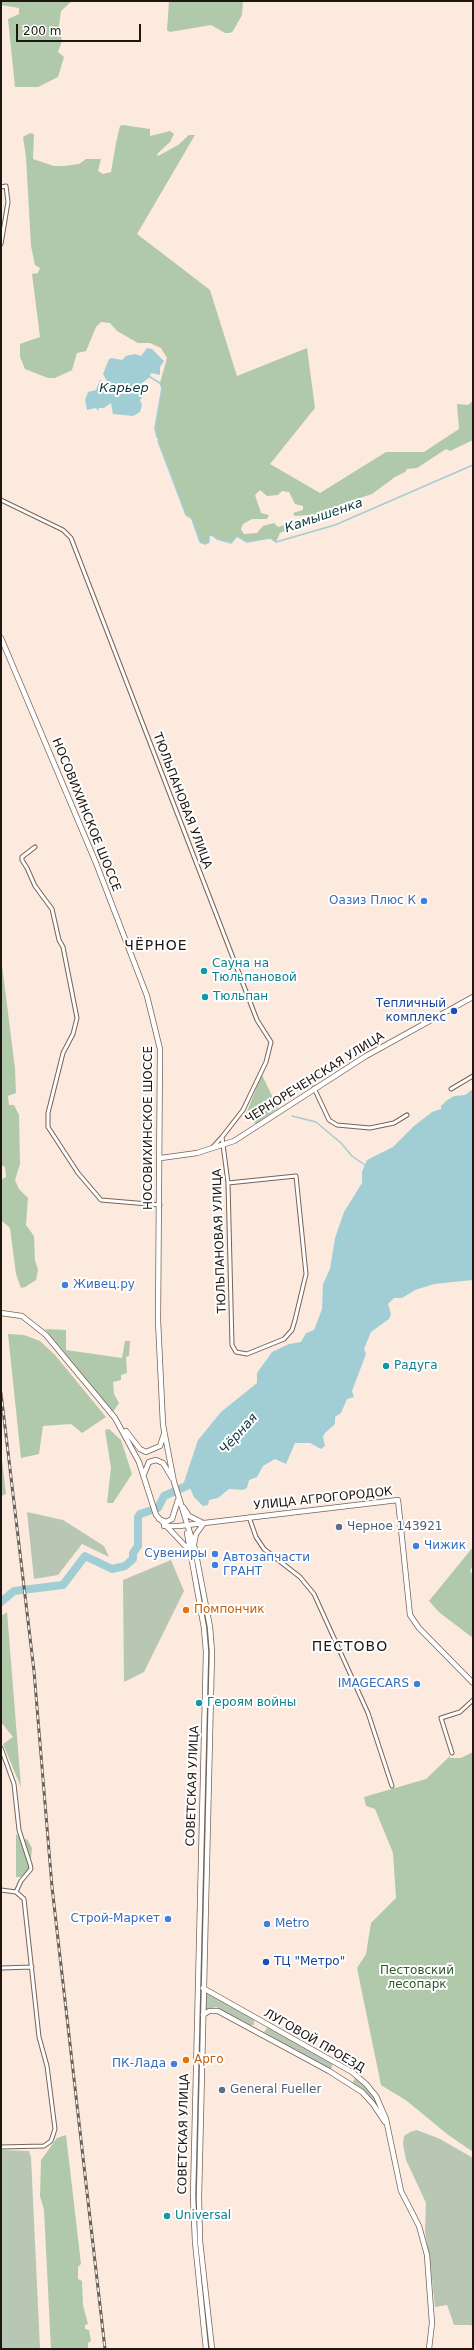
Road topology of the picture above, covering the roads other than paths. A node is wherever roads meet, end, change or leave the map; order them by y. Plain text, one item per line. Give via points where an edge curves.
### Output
1 (1, 187) edge
2 (1, 244) edge
3 (1, 500) edge
4 (1, 638) edge
5 (35, 847) dead end
6 (473, 997) edge
7 (473, 1076) edge
8 (314, 1088) junction
9 (451, 1089) dead end
10 (408, 1115) dead end
11 (222, 1137) junction
12 (224, 1145) junction
13 (211, 1149) junction
14 (161, 1158) junction
15 (228, 1183) junction
16 (160, 1205) junction
17 (1, 1313) edge
18 (118, 1422) junction
19 (164, 1432) junction
20 (144, 1475) junction
21 (174, 1482) junction
22 (179, 1498) junction
23 (155, 1514) junction
24 (249, 1516) junction
25 (204, 1523) junction
26 (186, 1525) junction
27 (164, 1526) junction
28 (195, 1549) junction
29 (189, 1550) junction
30 (473, 1683) edge
31 (473, 1700) edge
32 (1, 1748) edge
33 (452, 1753) dead end
34 (392, 1786) dead end
35 (1, 1890) edge
36 (16, 1892) junction
37 (32, 1967) junction
38 (1, 1968) edge
39 (203, 1988) junction
40 (202, 2015) junction
41 (389, 2133) junction
42 (1, 2147) edge
43 (206, 2349) edge
44 (212, 2349) edge
45 (429, 2349) edge

1 - 2 street via 6,186 8,202
3 - 11 street, ТЮЛЬПАНОВАЯ УЛИЦА via 62,530 71,538 257,1020 271,1042 266,1062 243,1110
4 - 14 main road, НОСОВИХИНСКОЕ ШОССЕ via 96,863 151,1009 158,1033 161,1064
5 - 16 street via 22,857 22,860 35,886 52,909 63,947 77,1018 73,1034 63,1053 48,1113 48,1127 78,1173 101,1200
6 - 8 main road, ЧЕРНОРЕЧЕНСКАЯ УЛИЦА via 379,1048
7 - 9 street
8 - 10 street via 329,1120 337,1125 352,1128 382,1126
8 - 12 main road, ЧЕРНОРЕЧЕНСКАЯ УЛИЦА via 241,1137
11 - 12 street, ТЮЛЬПАНОВАЯ УЛИЦА
11 - 13 street, ТЮЛЬПАНОВАЯ УЛИЦА
12 - 13 main road, ЧЕРНОРЕЧЕНСКАЯ УЛИЦА
12 - 15 street, ТЮЛЬПАНОВАЯ УЛИЦА
13 - 14 main road, ЧЕРНОРЕЧЕНСКАЯ УЛИЦА
14 - 16 main road, НОСОВИХИНСКОЕ ШОССЕ
15 - 15 street, ТЮЛЬПАНОВАЯ УЛИЦА via 232,1345 236,1352 247,1354 284,1339 296,1320 306,1274 296,1176
16 - 19 main road, НОСОВИХИНСКОЕ ШОССЕ via 158,1320
17 - 18 main road via 22,1316 46,1335
18 - 19 main road via 140,1449 146,1452 160,1446
18 - 20 main road
19 - 21 main road, НОСОВИХИНСКОЕ ШОССЕ
20 - 21 main road via 149,1462 156,1460 163,1463
20 - 23 main road
21 - 22 main road, НОСОВИХИНСКОЕ ШОССЕ
22 - 23 main road via 172,1519 164,1521
22 - 25 main road via 189,1516
22 - 26 main road, НОСОВИХИНСКОЕ ШОССЕ
23 - 27 main road
24 - 25 main road, УЛИЦА АГРОГОРОДОК
24 - 30 main road, УЛИЦА АГРОГОРОДОК via 398,1500 410,1614 419,1628
24 - 34 street via 256,1537 264,1549 300,1577 314,1594 368,1713
25 - 26 main road, УЛИЦА АГРОГОРОДОК
25 - 28 main road via 196,1534
26 - 27 main road, УЛИЦА АГРОГОРОДОК
26 - 28 main road, СОВЕТСКАЯ УЛИЦА
26 - 29 main road, СОВЕТСКАЯ УЛИЦА
27 - 29 main road
28 - 39 main road, СОВЕТСКАЯ УЛИЦА via 210,1627 212,1652
29 - 43 main road, СОВЕТСКАЯ УЛИЦА via 206,1652 192,2196 194,2242
31 - 33 street via 460,1712 441,1718
32 - 36 street via 14,1784 19,1830 30,1864 30,1869
35 - 36 street
36 - 37 street via 24,1899
37 - 38 street
37 - 42 street via 39,2037 47,2066 55,2129 51,2142 44,2146
39 - 40 main road, СОВЕТСКАЯ УЛИЦА
39 - 41 main road, ЛУГОВОЙ ПРОЕЗД via 360,2078 372,2090 380,2104
40 - 41 main road, ЛУГОВОЙ ПРОЕЗД via 209,2011 218,2011 329,2071 362,2092 382,2117
40 - 44 main road, СОВЕТСКАЯ УЛИЦА via 200,2241
41 - 45 main road, ЛУГОВОЙ ПРОЕЗД via 401,2191 419,2226 427,2255 432,2323

